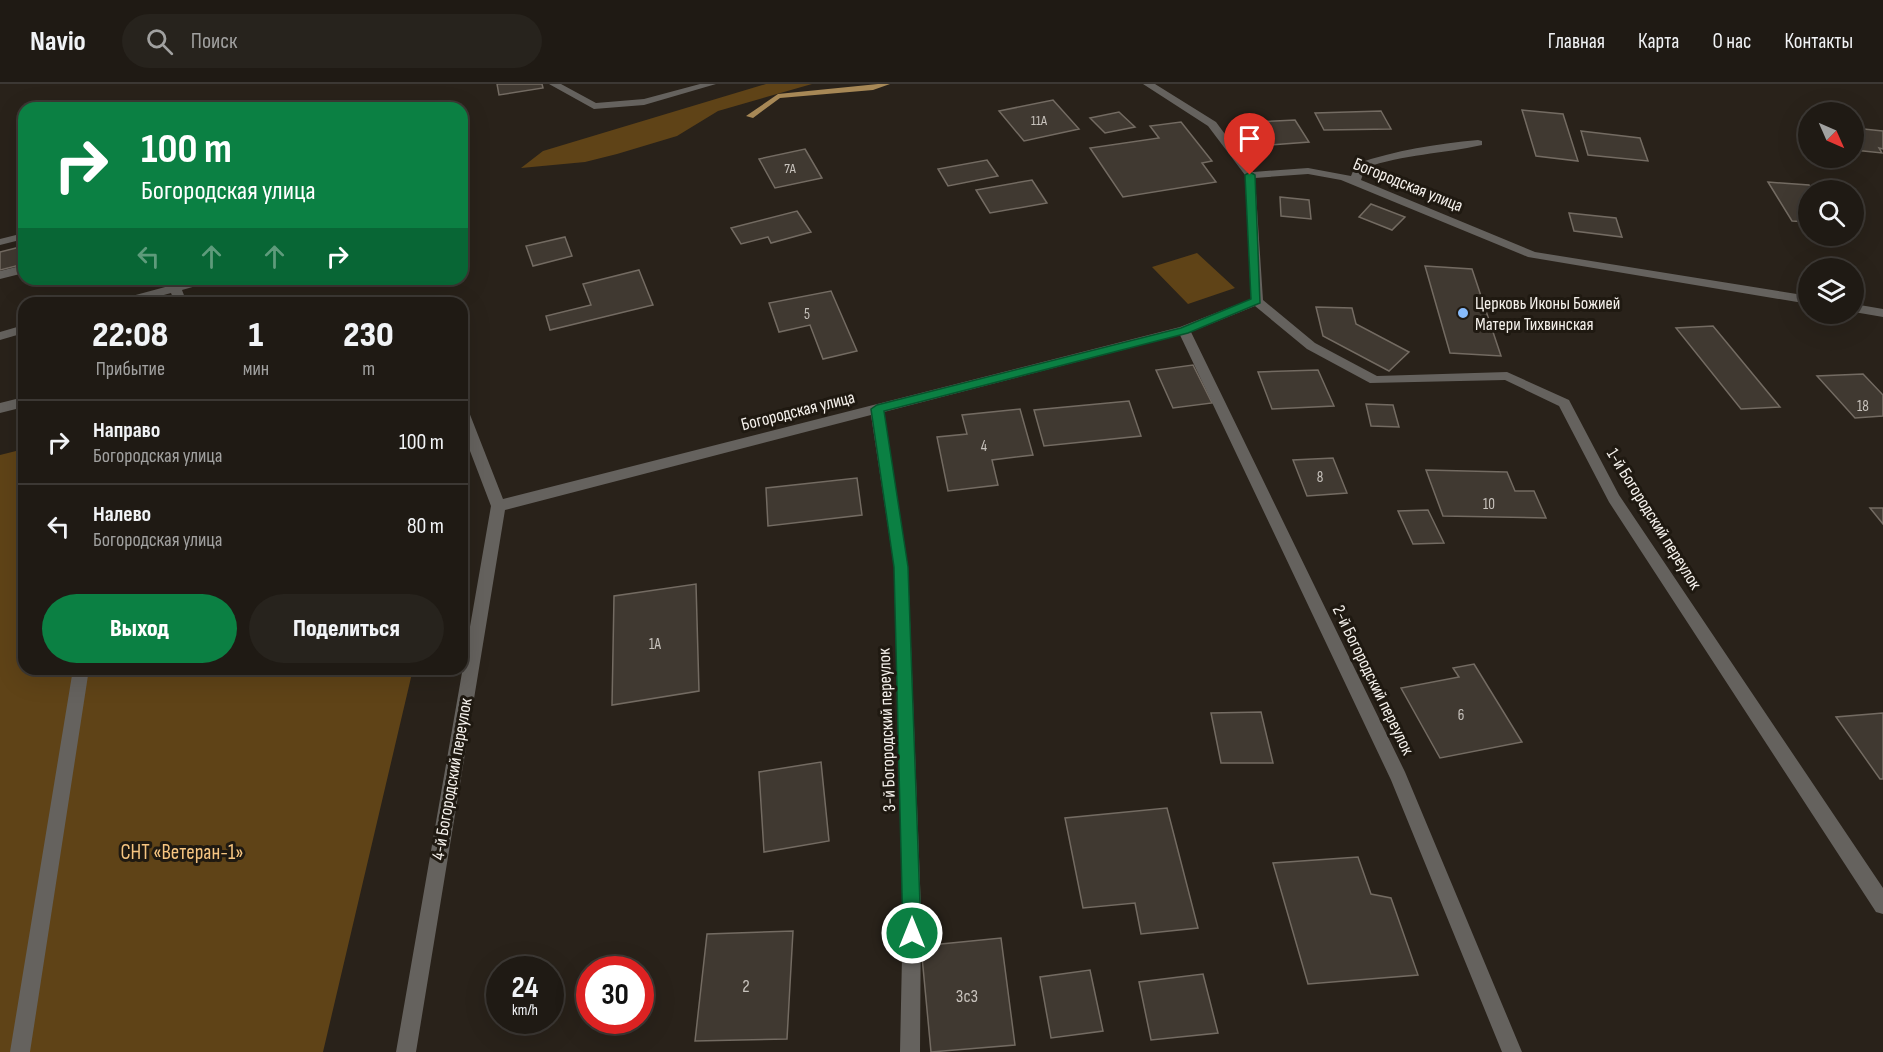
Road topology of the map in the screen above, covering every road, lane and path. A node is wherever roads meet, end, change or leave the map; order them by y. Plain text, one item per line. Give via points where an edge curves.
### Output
1 (554, 84) edge
2 (711, 84) edge
3 (1148, 84) edge
4 (1478, 143) dead end
5 (1250, 175) junction
6 (1355, 181) junction
7 (18, 238) edge
8 (0, 242) edge
9 (18, 270) edge
10 (0, 275) edge
11 (171, 285) edge
12 (138, 297) edge
13 (1798, 298) edge
14 (1257, 301) junction
15 (1864, 310) edge
16 (1883, 313) edge
17 (1184, 330) junction
18 (18, 331) edge
19 (0, 336) edge
20 (18, 404) edge
21 (0, 408) edge
22 (877, 409) junction
23 (468, 428) edge
24 (498, 506) junction
25 (80, 675) edge
26 (1883, 905) edge
27 (20, 1052) edge
28 (406, 1052) edge
29 (910, 1052) edge
30 (1512, 1052) edge

1 - 2 street via 594,106 644,102
3 - 5 street via 1212,124
4 - 6 street via 1427,147 1380,158 1360,166
5 - 6 street, Богородская улица via 1308,171
5 - 14 street
6 - 13 street, Богородская улица via 1532,255
7 - 8 street
9 - 10 street
11 - 12 street
14 - 17 street, Богородская улица
14 - 26 street, 1-й Богородский переулок via 1311,346 1375,380 1507,376 1564,403 1614,498
15 - 16 street
17 - 22 street, Богородская улица
17 - 30 street, 2-й Богородский переулок via 1399,778
18 - 19 street
20 - 21 street
22 - 24 street, Богородская улица
22 - 29 street, 3-й Богородский переулок via 901,567 912,909
23 - 24 street
24 - 28 street, 4-й Богородский переулок
25 - 27 street

